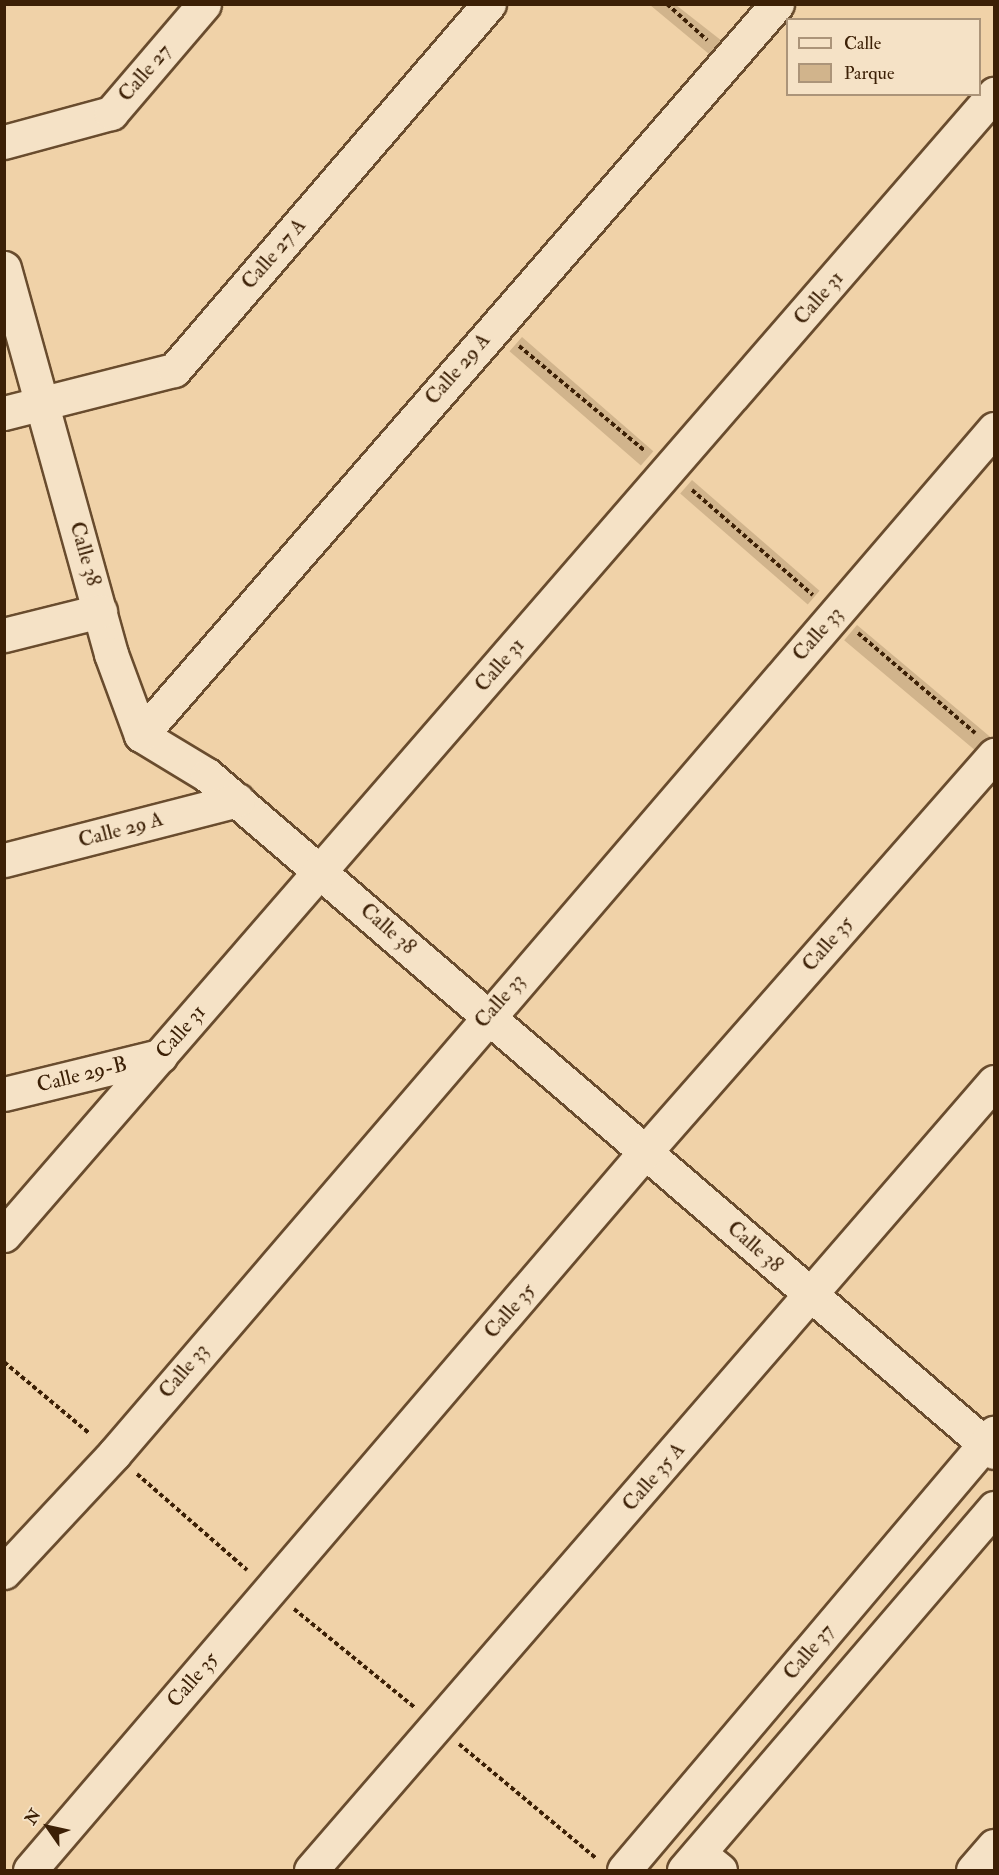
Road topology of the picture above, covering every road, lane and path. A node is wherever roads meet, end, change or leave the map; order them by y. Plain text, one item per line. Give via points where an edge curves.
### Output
1 (204, 4) edge
2 (489, 4) edge
3 (667, 4) edge
4 (777, 4) edge
5 (730, 60) junction
6 (994, 94) edge
7 (4, 142) edge
8 (4, 268) edge
9 (496, 326) junction
10 (43, 405) junction
11 (4, 413) edge
12 (994, 429) edge
13 (669, 471) junction
14 (100, 611) junction
15 (835, 614) junction
16 (4, 634) edge
17 (141, 735) junction
18 (986, 744) edge
19 (237, 800) junction
20 (4, 860) edge
21 (322, 871) junction
22 (487, 1016) junction
23 (160, 1056) junction
24 (994, 1082) edge
25 (4, 1094) edge
26 (645, 1152) junction
27 (4, 1235) edge
28 (812, 1297) junction
29 (4, 1362) edge
30 (991, 1443) edge
31 (114, 1454) junction
32 (994, 1508) edge
33 (4, 1572) edge
34 (270, 1590) junction
35 (437, 1725) junction
36 (994, 1846) edge
37 (701, 1865) edge
38 (613, 1867) edge
39 (30, 1870) edge
40 (311, 1870) edge
41 (973, 1870) edge

1 - 7 street, Calle 27 via 111,113
2 - 10 street, Calle 27 A via 174,370
3 - 5 path
4 - 5 street, Calle 29 A
5 - 9 street, Calle 29 A
6 - 13 street, Calle 31
8 - 10 street, Calle 38
9 - 13 path
9 - 17 street, Calle 29 A
10 - 11 street, Calle 27 A
10 - 14 street, Calle 38
12 - 15 street, Calle 33
13 - 15 path
13 - 21 street, Calle 31
14 - 16 street
14 - 17 street, Calle 38
15 - 18 path
15 - 22 street, Calle 33
17 - 19 street, Calle 38 via 207,775
18 - 26 street, Calle 35
19 - 20 street, Calle 29 A
19 - 21 street, Calle 38
21 - 22 street, Calle 38
21 - 23 street, Calle 31
22 - 26 street, Calle 38
22 - 31 street, Calle 33
23 - 25 street, Calle 29-B
23 - 27 street, Calle 31
24 - 28 street, Calle 35 A
26 - 28 street, Calle 38
26 - 34 street, Calle 35
28 - 30 street, Calle 38
28 - 35 street, Calle 35 A
29 - 31 path
30 - 38 street, Calle 37
31 - 33 street, Calle 33
31 - 34 path
32 - 37 street
34 - 35 path
34 - 39 street, Calle 35
35 - 38 path
35 - 40 street, Calle 35 A
36 - 41 street

